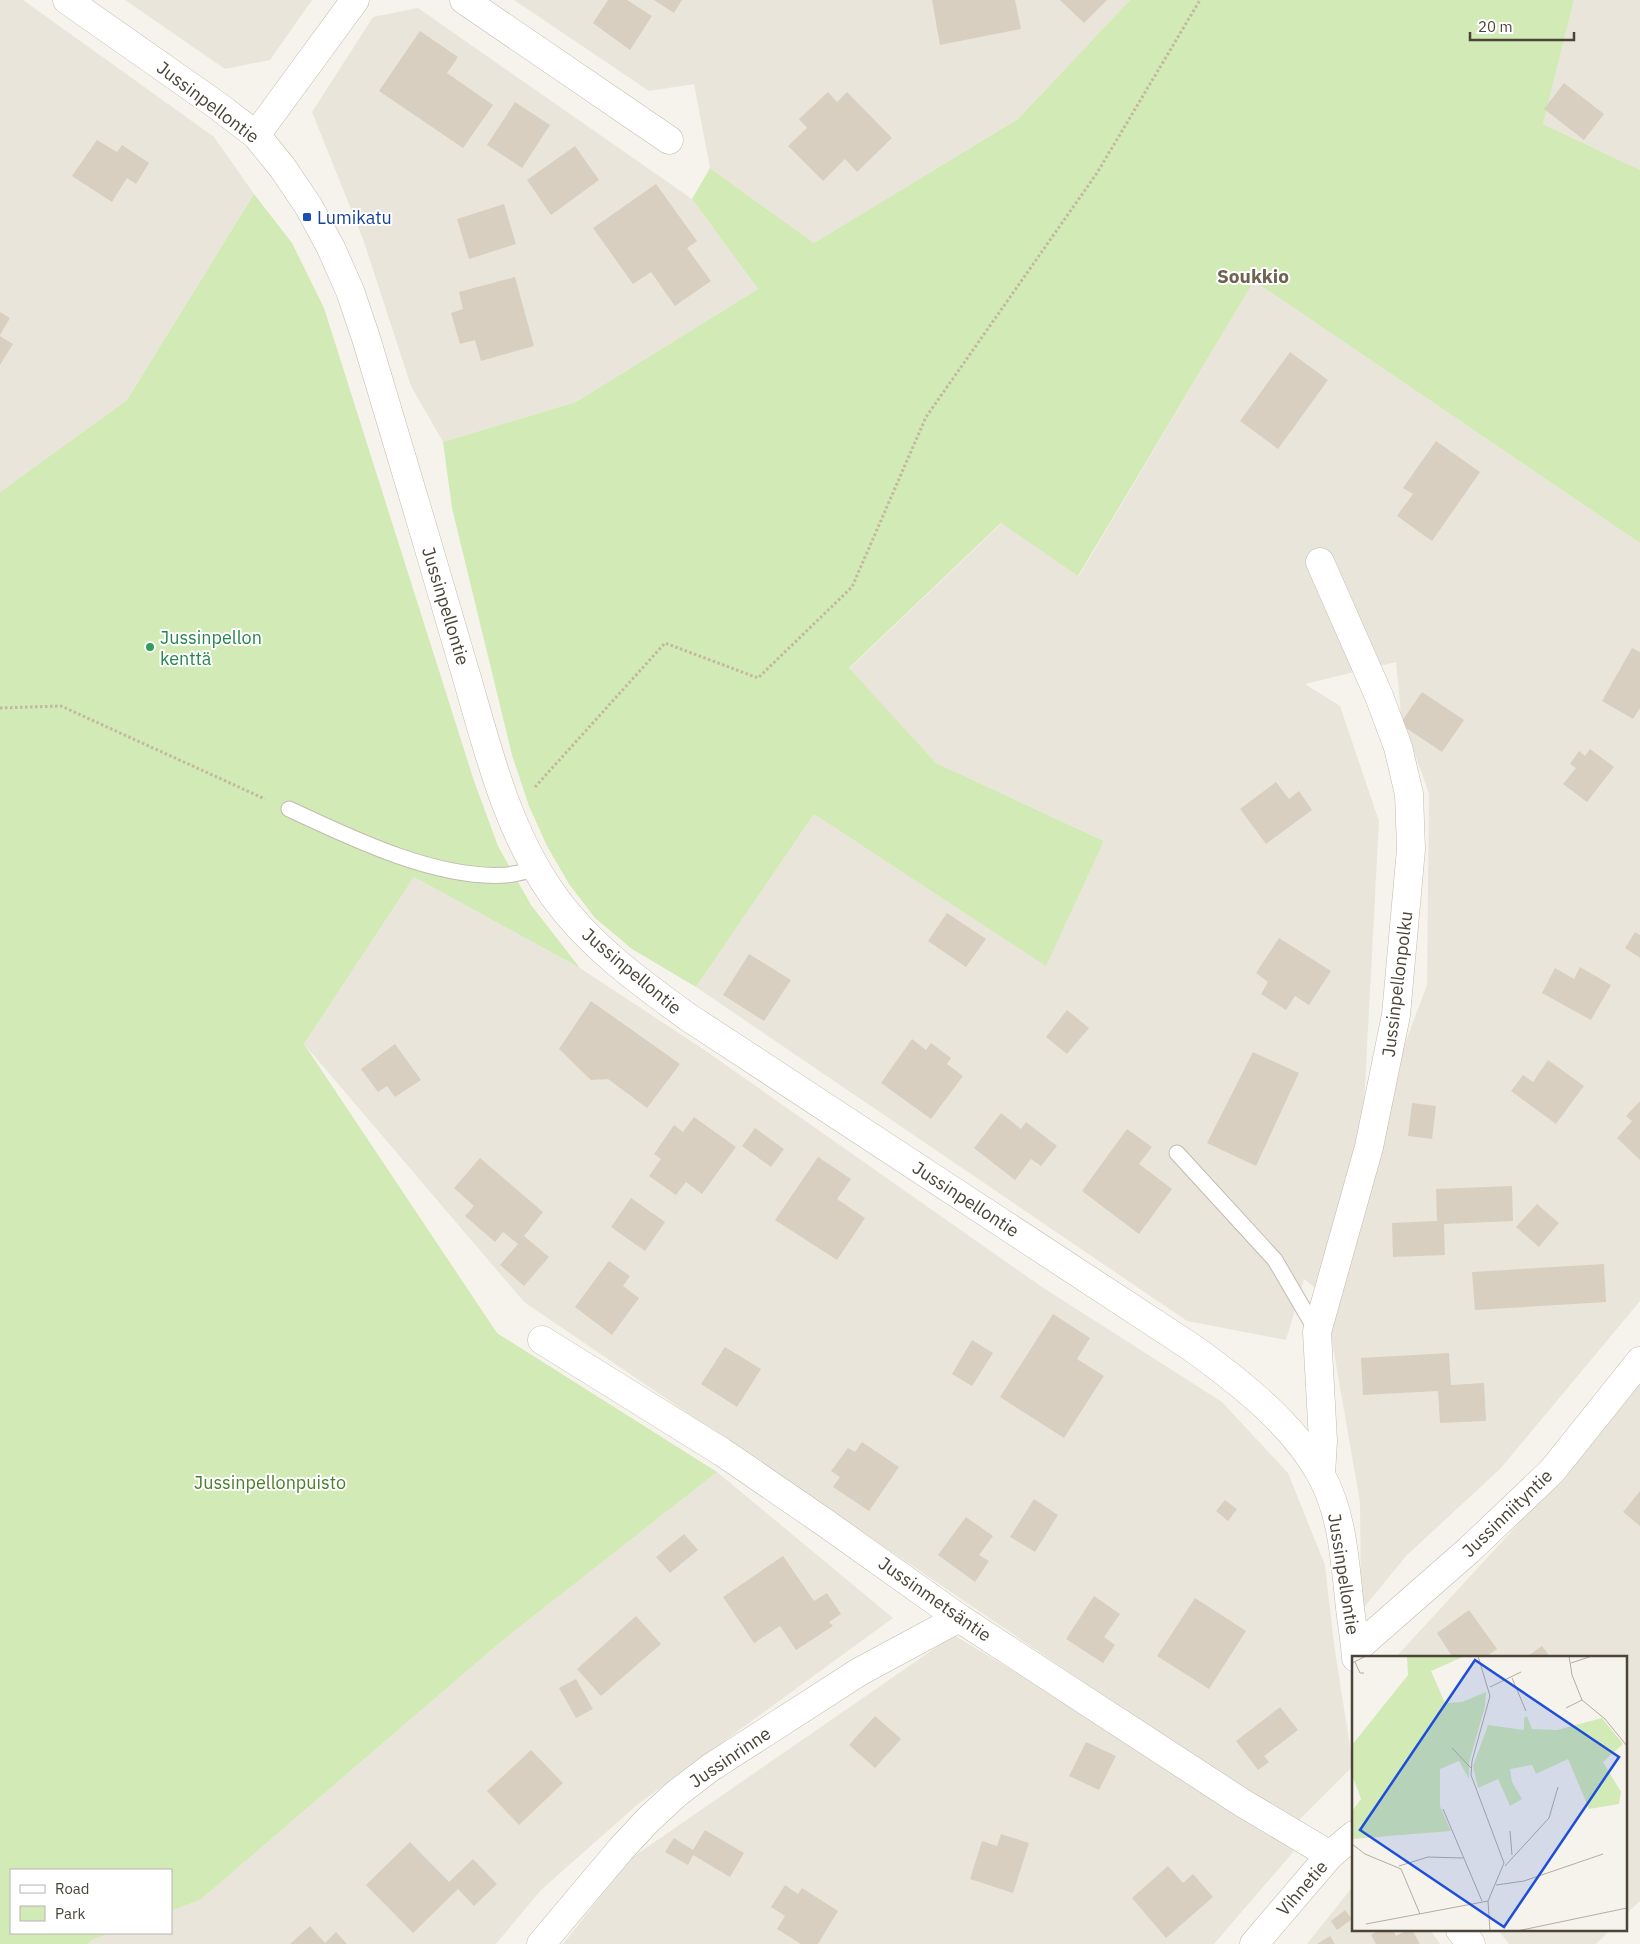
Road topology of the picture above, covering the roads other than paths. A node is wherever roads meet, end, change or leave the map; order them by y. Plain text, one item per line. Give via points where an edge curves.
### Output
1 (67, 0) edge
2 (354, 0) edge
3 (464, 0) edge
4 (256, 135) junction
5 (669, 140) dead end
6 (1320, 562) dead end
7 (289, 809) road end
8 (536, 869) junction
9 (1178, 1153) dead end
10 (1317, 1332) junction
11 (542, 1340) dead end
12 (1640, 1361) edge
13 (1321, 1474) junction
14 (959, 1618) junction
15 (1356, 1653) edge
16 (1352, 1837) edge
17 (1330, 1856) junction
18 (1462, 1932) edge
19 (541, 1944) edge
20 (1254, 1944) edge
21 (1471, 1944) edge

1 - 4 street, Jussinpellontie
2 - 4 street
3 - 5 street
4 - 8 street, Jussinpellontie via 309,207 350,292 496,773 527,855
6 - 10 street, Jussinpellonpolku via 1398,747 1409,794 1411,849 1396,1015 1369,1147
7 - 8 lane via 354,840 443,869 506,875
8 - 13 street, Jussinpellontie via 579,927 648,989 1223,1370 1278,1418
9 - 10 lane via 1275,1260
10 - 13 street, Jussinpellonpolku via 1323,1441
11 - 14 street, Jussinmetsäntie via 722,1452
12 - 15 street, Jussinniityntie via 1552,1471
13 - 15 street, Jussinpellontie via 1342,1540
14 - 17 street, Jussinmetsäntie via 1241,1802
14 - 19 street, Jussinrinne via 859,1672 710,1768 676,1794 621,1849
16 - 17 street, Vihnetie
17 - 20 street, Vihnetie
18 - 21 street

